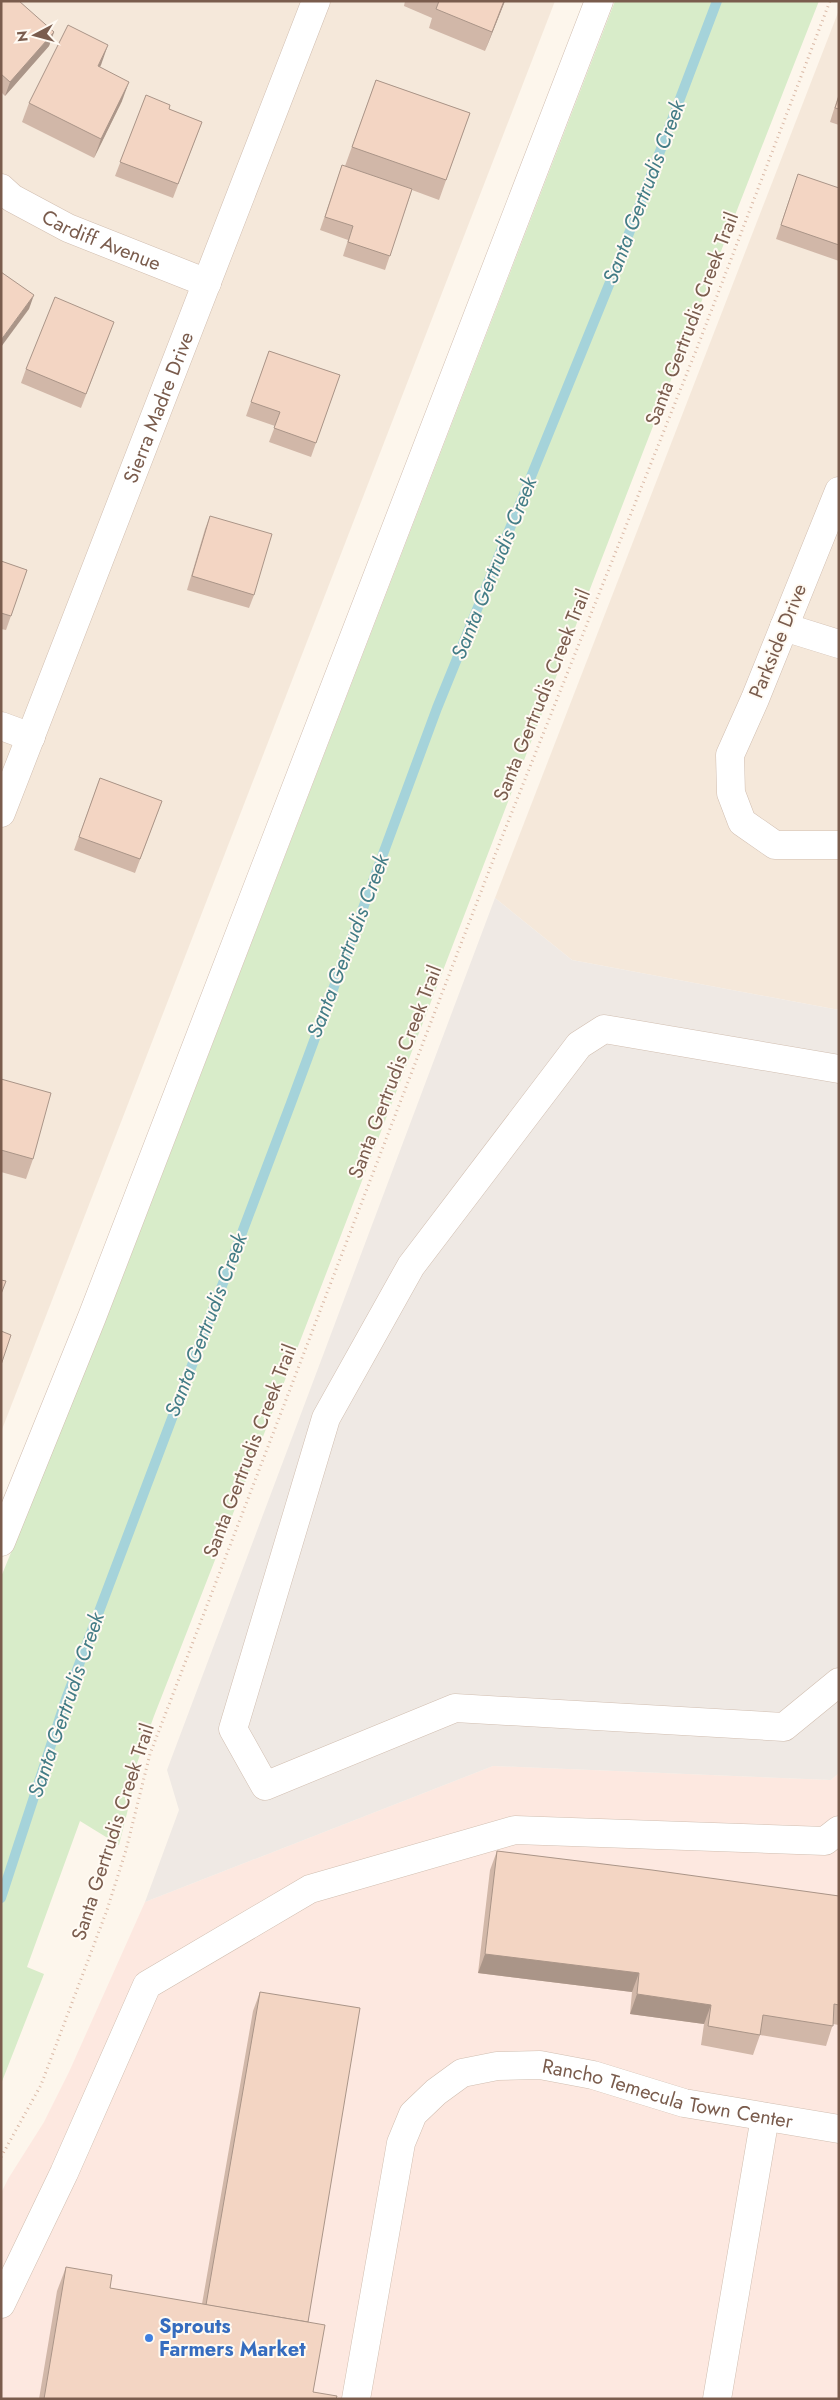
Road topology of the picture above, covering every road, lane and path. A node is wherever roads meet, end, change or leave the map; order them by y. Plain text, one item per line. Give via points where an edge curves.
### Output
1 (316, 1) edge
2 (600, 1) edge
3 (830, 1) edge
4 (1, 188) edge
5 (207, 283) junction
6 (839, 491) edge
7 (784, 627) junction
8 (839, 644) edge
9 (1, 726) edge
10 (31, 737) junction
11 (1, 813) edge
12 (839, 845) edge
13 (839, 1069) edge
14 (1, 1542) edge
15 (839, 1682) edge
16 (839, 1830) edge
17 (766, 2117) junction
18 (839, 2129) edge
19 (1, 2158) edge
20 (1, 2304) edge
21 (356, 2399) edge
22 (717, 2399) edge

1 - 5 street, Sierra Madre Drive
2 - 14 street via 96,1308
3 - 19 path, Santa Gertrudis Creek Trail via 697,348 502,837 150,1754 112,1893 41,2085
4 - 5 street, Cardiff Avenue via 12,198 68,228
5 - 10 street, Sierra Madre Drive
6 - 7 street, Parkside Drive
7 - 8 street
7 - 12 street, Parkside Drive via 730,755 731,793 742,822 775,844
9 - 10 street
10 - 11 street, Sierra Madre Drive
13 - 15 street via 604,1029 579,1045 411,1266 326,1418 233,1729 265,1786 455,1708 784,1726
16 - 20 street via 824,1842 516,1830 310,1889 148,1985 64,2174
17 - 18 street, Rancho Temecula Town Center
17 - 21 street, Rancho Temecula Town Center via 684,2102 593,2075 549,2067 497,2066 462,2074 413,2114 401,2143
17 - 22 street

